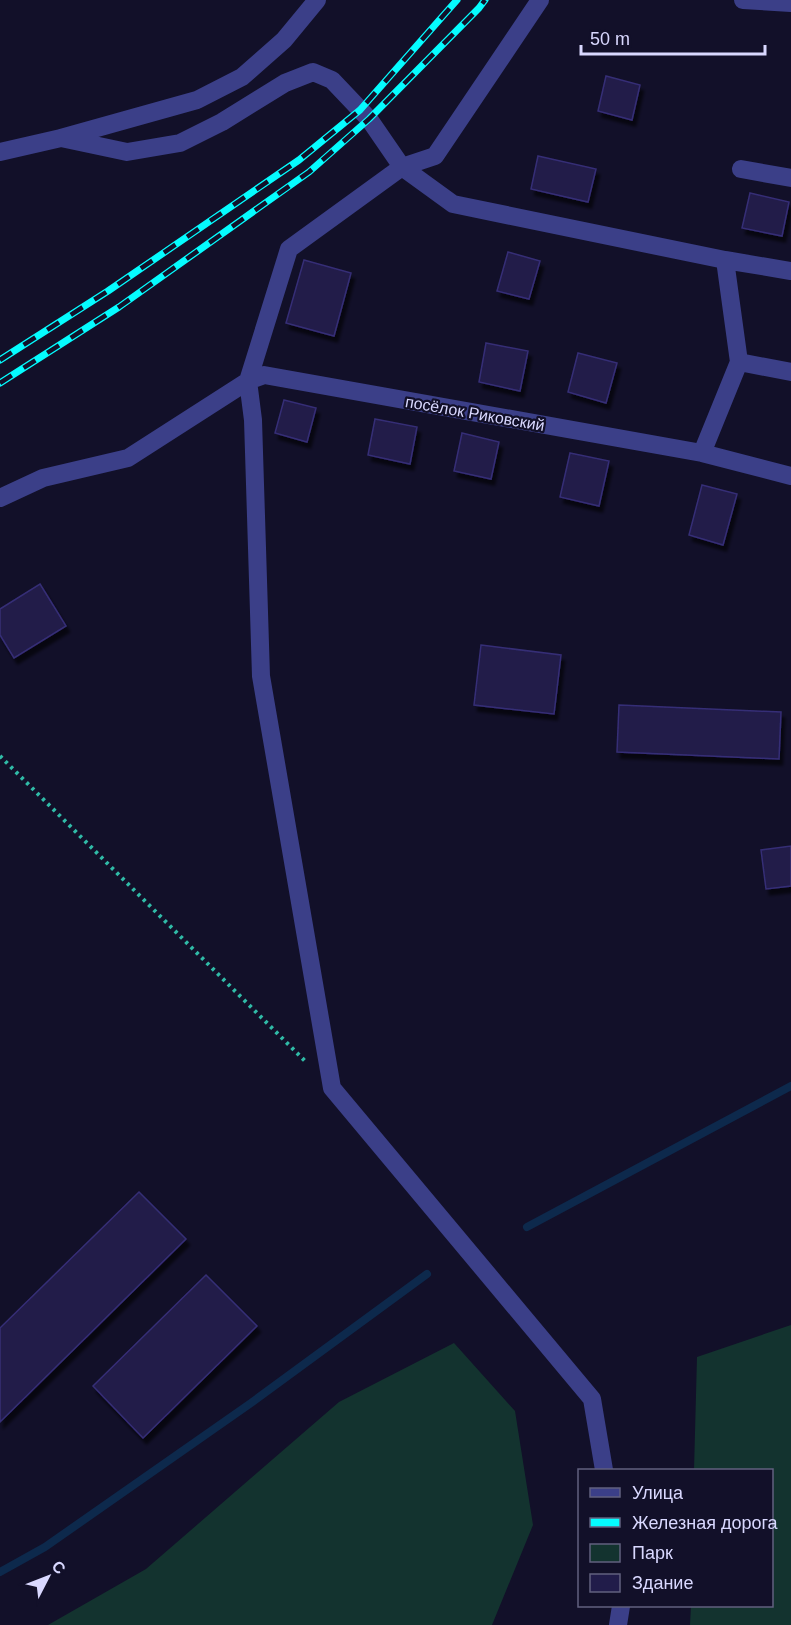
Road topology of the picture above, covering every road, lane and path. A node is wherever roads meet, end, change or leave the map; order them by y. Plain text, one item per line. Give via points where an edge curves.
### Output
1 (317, 0) edge
2 (743, 0) edge
3 (543, 2) edge
4 (791, 3) edge
5 (60, 138) junction
6 (0, 152) edge
7 (402, 167) junction
8 (741, 169) dead end
9 (791, 178) edge
10 (725, 260) junction
11 (791, 271) edge
12 (739, 362) junction
13 (791, 372) edge
14 (248, 381) junction
15 (702, 453) junction
16 (791, 476) edge
17 (0, 498) edge
18 (0, 756) edge
19 (307, 1063) dead end
20 (604, 1469) edge
21 (621, 1607) edge
22 (618, 1625) edge

1 - 5 street via 284,40 242,77 197,100
2 - 4 street
3 - 7 street via 435,156
5 - 6 street
5 - 7 street via 127,152 180,143 285,83 313,72 332,80 369,119
7 - 10 street via 453,204
7 - 14 street via 289,249
8 - 9 street
10 - 11 street
10 - 12 street
12 - 13 street
12 - 15 street
14 - 15 street, посёлок Риковский via 264,375
14 - 17 street via 128,458 43,478
14 - 20 street via 253,420 261,676 332,1089 592,1399
15 - 16 street, посёлок Риковский
18 - 19 path
21 - 22 street

